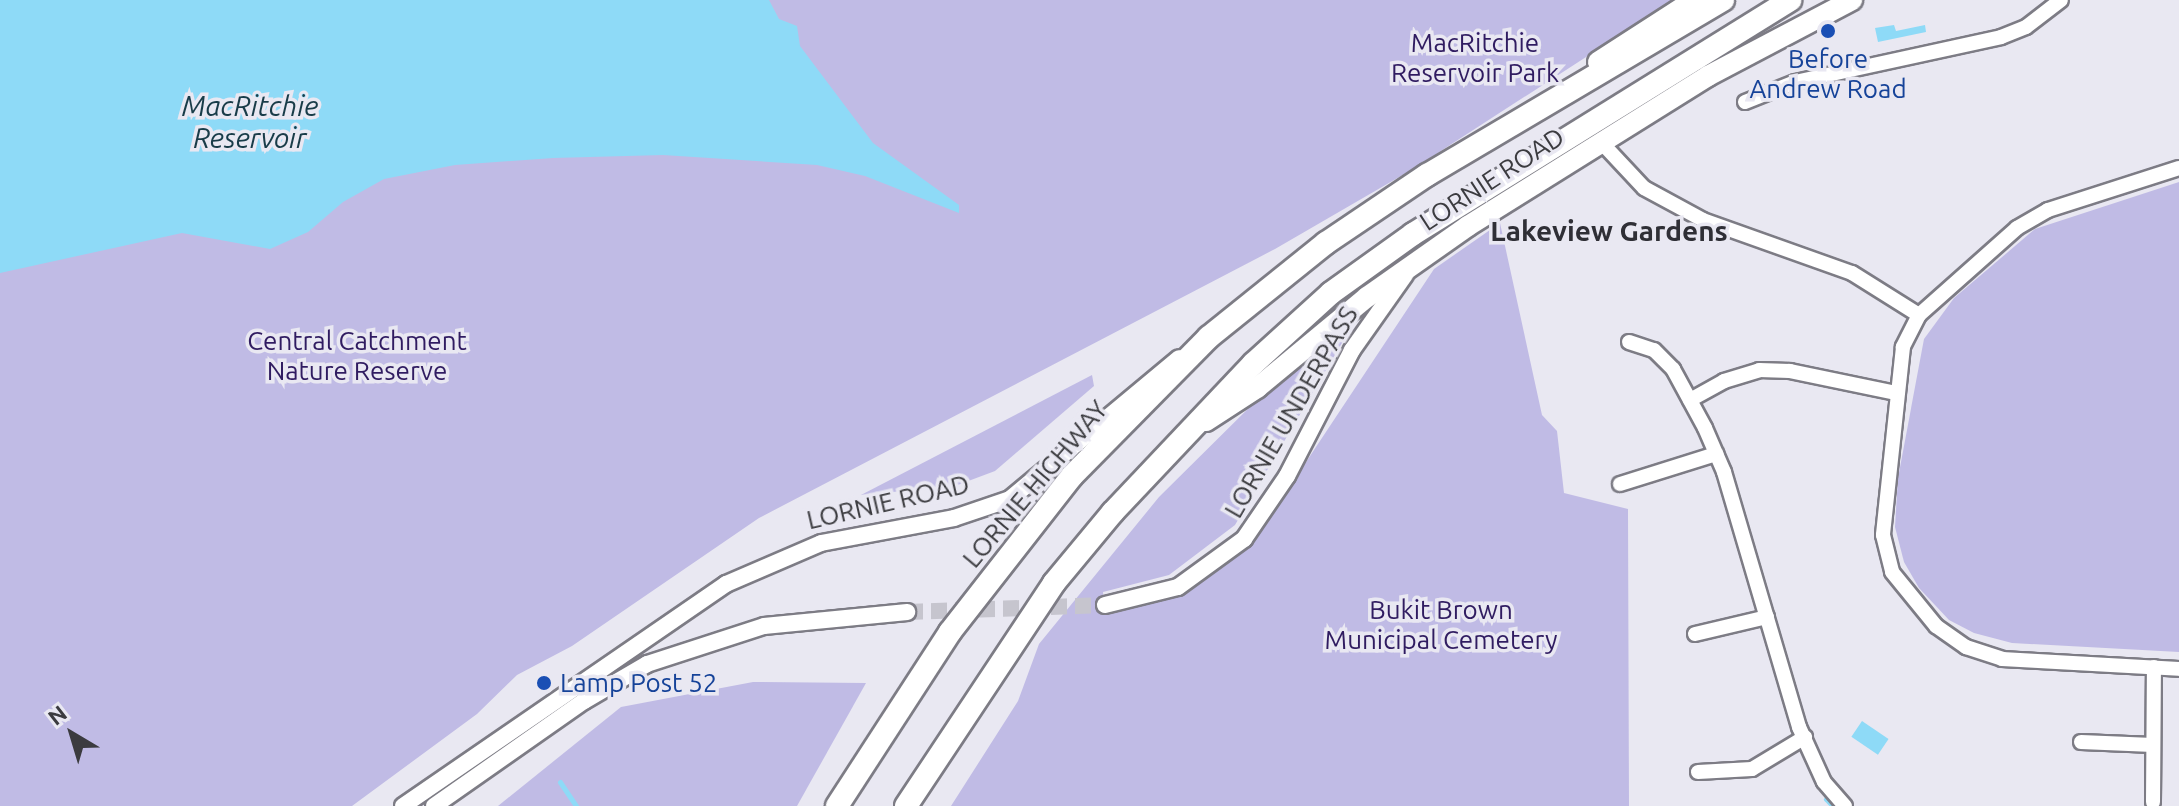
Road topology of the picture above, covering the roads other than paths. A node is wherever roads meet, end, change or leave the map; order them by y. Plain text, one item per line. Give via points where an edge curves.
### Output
1 (1723, 0) edge
2 (1790, 0) edge
3 (1852, 0) edge
4 (2061, 0) edge
5 (1691, 11) edge
6 (1745, 102) dead end
7 (1601, 142) junction
8 (2179, 168) edge
9 (1326, 243) joint
10 (1416, 261) junction
11 (1919, 315) junction
12 (1209, 337) junction
13 (1629, 342) dead end
14 (1896, 393) junction
15 (1690, 400) junction
16 (1182, 436) junction
17 (1716, 454) junction
18 (1620, 484) dead end
19 (1105, 605) tunnel mouth
20 (907, 612) tunnel mouth
21 (1767, 617) junction
22 (1695, 634) dead end
23 (2154, 667) junction
24 (2179, 669) edge
25 (1805, 737) junction
26 (2081, 742) dead end
27 (2153, 745) junction
28 (1698, 772) dead end
29 (2153, 802) dead end
30 (837, 805) edge
31 (403, 806) edge
32 (434, 806) edge
33 (906, 806) edge
34 (1845, 806) edge

1 - 5 highway, LORNIE ROAD
2 - 16 highway, LORNIE ROAD via 1437,218 1331,293
3 - 7 main road, LORNIE ROAD via 1708,76
4 - 6 street via 2026,27 2001,37 1795,82
5 - 9 highway, LORNIE ROAD
7 - 10 main road, LORNIE ROAD
7 - 11 street via 1644,188 1703,220 1852,273
8 - 11 street via 2048,210
9 - 12 highway, LORNIE HIGHWAY
10 - 16 main road, LORNIE ROAD via 1257,388
10 - 19 street, LORNIE UNDERPASS via 1352,350 1287,476 1244,539 1178,587
11 - 14 street via 1903,347
12 - 30 highway, LORNIE HIGHWAY via 1072,476 950,632
12 - 31 street, LORNIE ROAD via 1156,373 1010,499 954,518 821,543 737,578
13 - 15 street via 1654,350 1673,369
14 - 15 street via 1790,371 1759,370
14 - 23 street via 1883,535 1892,572 1936,626 1966,647 2002,659
15 - 17 street
16 - 33 highway via 1054,583
17 - 18 street
17 - 21 street
20 - 32 street via 827,616 726,635 647,664 584,701
21 - 22 street
21 - 25 street
23 - 24 street
23 - 27 street
25 - 28 street via 1752,769
25 - 34 street via 1824,782
26 - 27 street
27 - 29 street

